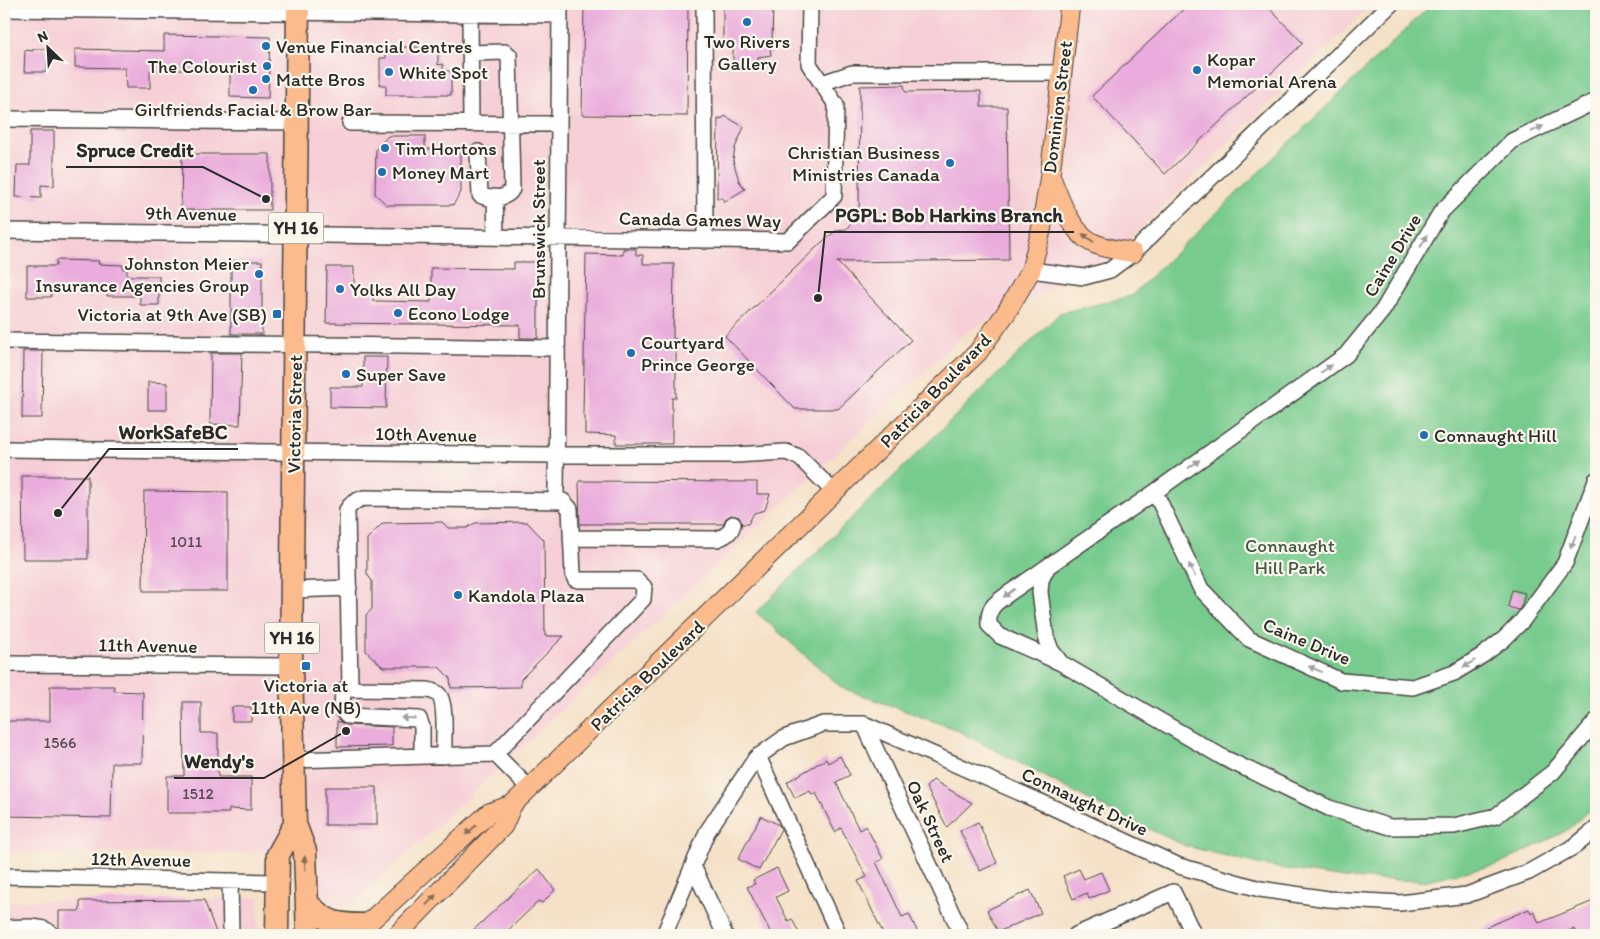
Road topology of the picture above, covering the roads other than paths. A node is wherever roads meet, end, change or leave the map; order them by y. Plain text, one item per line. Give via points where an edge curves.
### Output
1 (704, 4) edge
2 (810, 4) edge
3 (1070, 4) edge
4 (1391, 4) edge
5 (298, 8) edge
6 (4, 9) edge
7 (560, 9) edge
8 (470, 14) junction
9 (470, 53) junction
10 (1061, 73) junction
11 (822, 83) junction
12 (1596, 100) edge
13 (4, 119) edge
14 (297, 122) junction
15 (350, 123) dead end
16 (470, 124) junction
17 (510, 124) junction
18 (559, 124) junction
19 (478, 152) dead end
20 (1050, 175) junction
21 (495, 197) junction
22 (4, 230) edge
23 (296, 235) junction
24 (496, 237) junction
25 (558, 238) junction
26 (704, 241) junction
27 (1133, 253) junction
28 (1031, 270) junction
29 (4, 341) edge
30 (294, 346) junction
31 (557, 348) junction
32 (4, 449) edge
33 (293, 452) junction
34 (556, 455) junction
35 (1596, 480) edge
36 (834, 491) junction
37 (1155, 492) junction
38 (556, 500) junction
39 (733, 524) dead end
40 (571, 538) junction
41 (1048, 565) junction
42 (349, 588) junction
43 (292, 590) junction
44 (1061, 663) junction
45 (4, 664) edge
46 (291, 666) junction
47 (350, 689) junction
48 (1596, 721) edge
49 (864, 724) junction
50 (495, 754) junction
51 (422, 756) junction
52 (444, 756) junction
53 (758, 756) junction
54 (294, 760) junction
55 (529, 788) junction
56 (512, 805) junction
57 (295, 824) junction
58 (1596, 829) edge
59 (693, 866) junction
60 (1179, 866) junction
61 (4, 876) edge
62 (230, 881) junction
63 (276, 882) junction
64 (1173, 892) junction
65 (307, 903) junction
66 (4, 928) edge
67 (360, 930) edge
68 (52, 935) edge
69 (231, 935) edge
70 (277, 935) edge
71 (308, 935) edge
72 (397, 935) edge
73 (664, 935) edge
74 (725, 935) edge
75 (839, 935) edge
76 (962, 935) edge
77 (1076, 935) edge
78 (1194, 935) edge

1 - 26 street
2 - 11 street, Canada Games Way via 809,64
3 - 10 main road, Dominion Street
4 - 27 street
5 - 6 street
5 - 8 street
5 - 14 highway, Victoria Street / YH 16
7 - 8 street
7 - 18 street, Brunswick Street
8 - 9 street
9 - 16 street
9 - 17 street via 505,52 509,55
10 - 11 street via 852,73
10 - 20 main road, Dominion Street
11 - 26 street, Canada Games Way via 836,106 834,196 788,241
37 -> 12 street, Caine Drive via 1346,355 1383,310 1441,212 1512,141
13 - 14 street
14 - 23 highway, Victoria Street / YH 16
15 - 16 street
16 - 17 street
17 - 18 street
17 - 21 street via 512,189 504,197
18 - 25 street, Brunswick Street
19 - 21 street via 480,195
27 -> 20 main road via 1105,248 1080,233 1064,209
20 - 28 main road, Dominion Street
21 - 24 street
22 - 23 street, 9th Avenue
23 - 24 street, 9th Avenue
23 - 30 highway, Victoria Street / YH 16
24 - 25 street, 9th Avenue
25 - 26 street, Canada Games Way
25 - 31 street, Brunswick Street
27 - 28 street via 1110,270 1084,277
28 - 36 main road, Patricia Boulevard via 978,352
29 - 30 street
30 - 31 street
30 - 33 highway, Victoria Street / YH 16
31 - 34 street, Brunswick Street
32 - 33 street, 10th Avenue
33 - 34 street, 10th Avenue
33 - 43 highway, Victoria Street / YH 16
34 - 36 street, 10th Avenue via 786,452 799,457
34 - 38 street, Brunswick Street
35 -> 37 street, Caine Drive via 1565,563 1522,621 1504,639 1461,669 1413,687 1341,680 1249,639 1201,589
36 - 55 main road, Patricia Boulevard
37 - 41 street, Caine Drive
38 - 40 street via 563,500 570,509
38 - 42 street via 356,500 347,510
39 - 40 street via 729,534 717,539
40 - 50 street via 575,579 637,580 644,587 643,599
41 - 44 street, Caine Drive via 1040,592 1046,637
41 -> 44 street, Caine Drive via 994,604 988,614 989,625 1000,636
42 - 43 street
42 - 47 street
43 - 46 highway, Victoria Street / YH 16
44 - 48 street, Caine Drive via 1232,762 1329,808 1390,827 1454,826 1496,816 1553,772
45 - 46 street, 11th Avenue
46 - 54 highway, Victoria Street / YH 16
51 -> 47 street via 419,719 347,716 342,710 342,693
47 - 52 street via 435,692 443,705
49 - 53 street, Connaught Drive via 823,724 784,738
49 - 60 street, Connaught Drive
49 - 76 street, Oak Street
50 - 52 street
50 - 55 street
51 - 52 street
51 - 54 street
53 - 59 street, Connaught Drive via 708,832
53 - 75 street
54 - 57 highway, Victoria Street / YH 16
55 - 56 main road, Patricia Boulevard
56 -> 67 main road, Patricia Boulevard via 489,813
72 -> 56 main road, Patricia Boulevard via 503,826
57 - 63 highway, Victoria Street / YH 16 via 278,855
65 -> 57 highway, Victoria Street / YH 16 via 304,851
58 - 60 street, Connaught Drive via 1575,846 1529,872 1467,895 1400,903 1328,899 1260,889
59 - 73 street, Connaught Drive
59 - 74 street
60 - 64 street
61 - 62 street, 12th Avenue
62 - 63 street, 12th Avenue
62 - 69 street
63 - 70 highway, Victoria Street / YH 16
64 - 77 street
64 - 78 street
65 - 67 highway via 320,917
65 - 71 highway, Victoria Street / YH 16
66 - 68 street via 43,928

